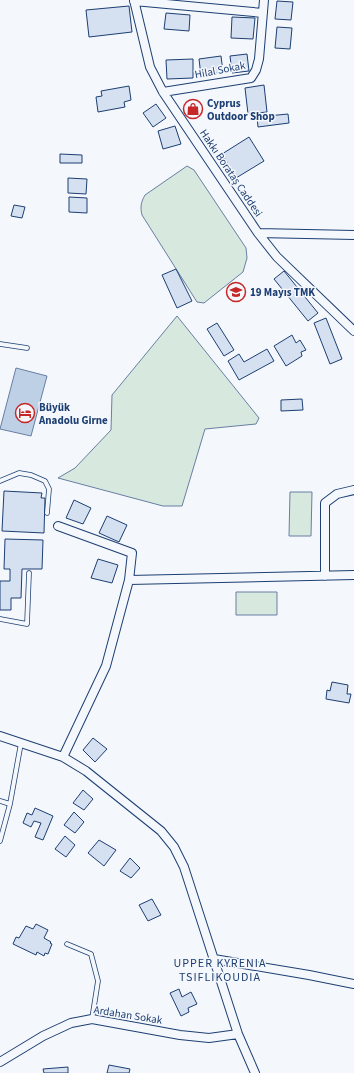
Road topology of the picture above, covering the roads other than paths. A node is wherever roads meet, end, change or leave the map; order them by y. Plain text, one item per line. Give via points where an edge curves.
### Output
1 (264, 0) edge
2 (134, 1) edge
3 (263, 13) junction
4 (162, 92) junction
5 (258, 233) junction
6 (354, 235) edge
7 (354, 331) edge
8 (0, 344) edge
9 (27, 348) dead end
10 (0, 481) edge
11 (354, 490) edge
12 (46, 513) dead end
13 (58, 526) dead end
14 (29, 573) dead end
15 (354, 575) edge
16 (325, 576) junction
17 (129, 580) junction
18 (0, 620) edge
19 (0, 736) edge
20 (21, 742) junction
21 (63, 757) junction
22 (0, 801) edge
23 (10, 804) junction
24 (0, 841) edge
25 (67, 944) dead end
26 (214, 959) junction
27 (354, 984) edge
28 (92, 1018) junction
29 (238, 1034) junction
30 (0, 1062) edge
31 (255, 1073) edge

1 - 3 street, Hilal Sokak
2 - 3 street
2 - 4 street, Hakkı Borataş Caddesi via 150,67
3 - 4 street, Hilal Sokak via 259,59 251,78
4 - 5 street, Hakkı Borataş Caddesi
5 - 6 street
5 - 7 street, Hakkı Borataş Caddesi via 277,257
8 - 9 lane
10 - 12 lane via 20,473 45,481 49,489
11 - 16 street via 337,494 325,503
13 - 17 street via 132,553
14 - 18 lane via 28,624
15 - 16 street
16 - 17 street
17 - 21 street via 106,666
19 - 20 street
20 - 21 street
20 - 23 lane
21 - 26 street via 86,771 161,831 174,847 184,866
22 - 23 lane
23 - 24 lane
25 - 28 lane via 91,954 98,980
26 - 27 street
26 - 29 street
28 - 29 street, Ardahan Sokak via 195,1037 210,1038
28 - 30 street, Ardahan Sokak via 71,1022
29 - 31 street

